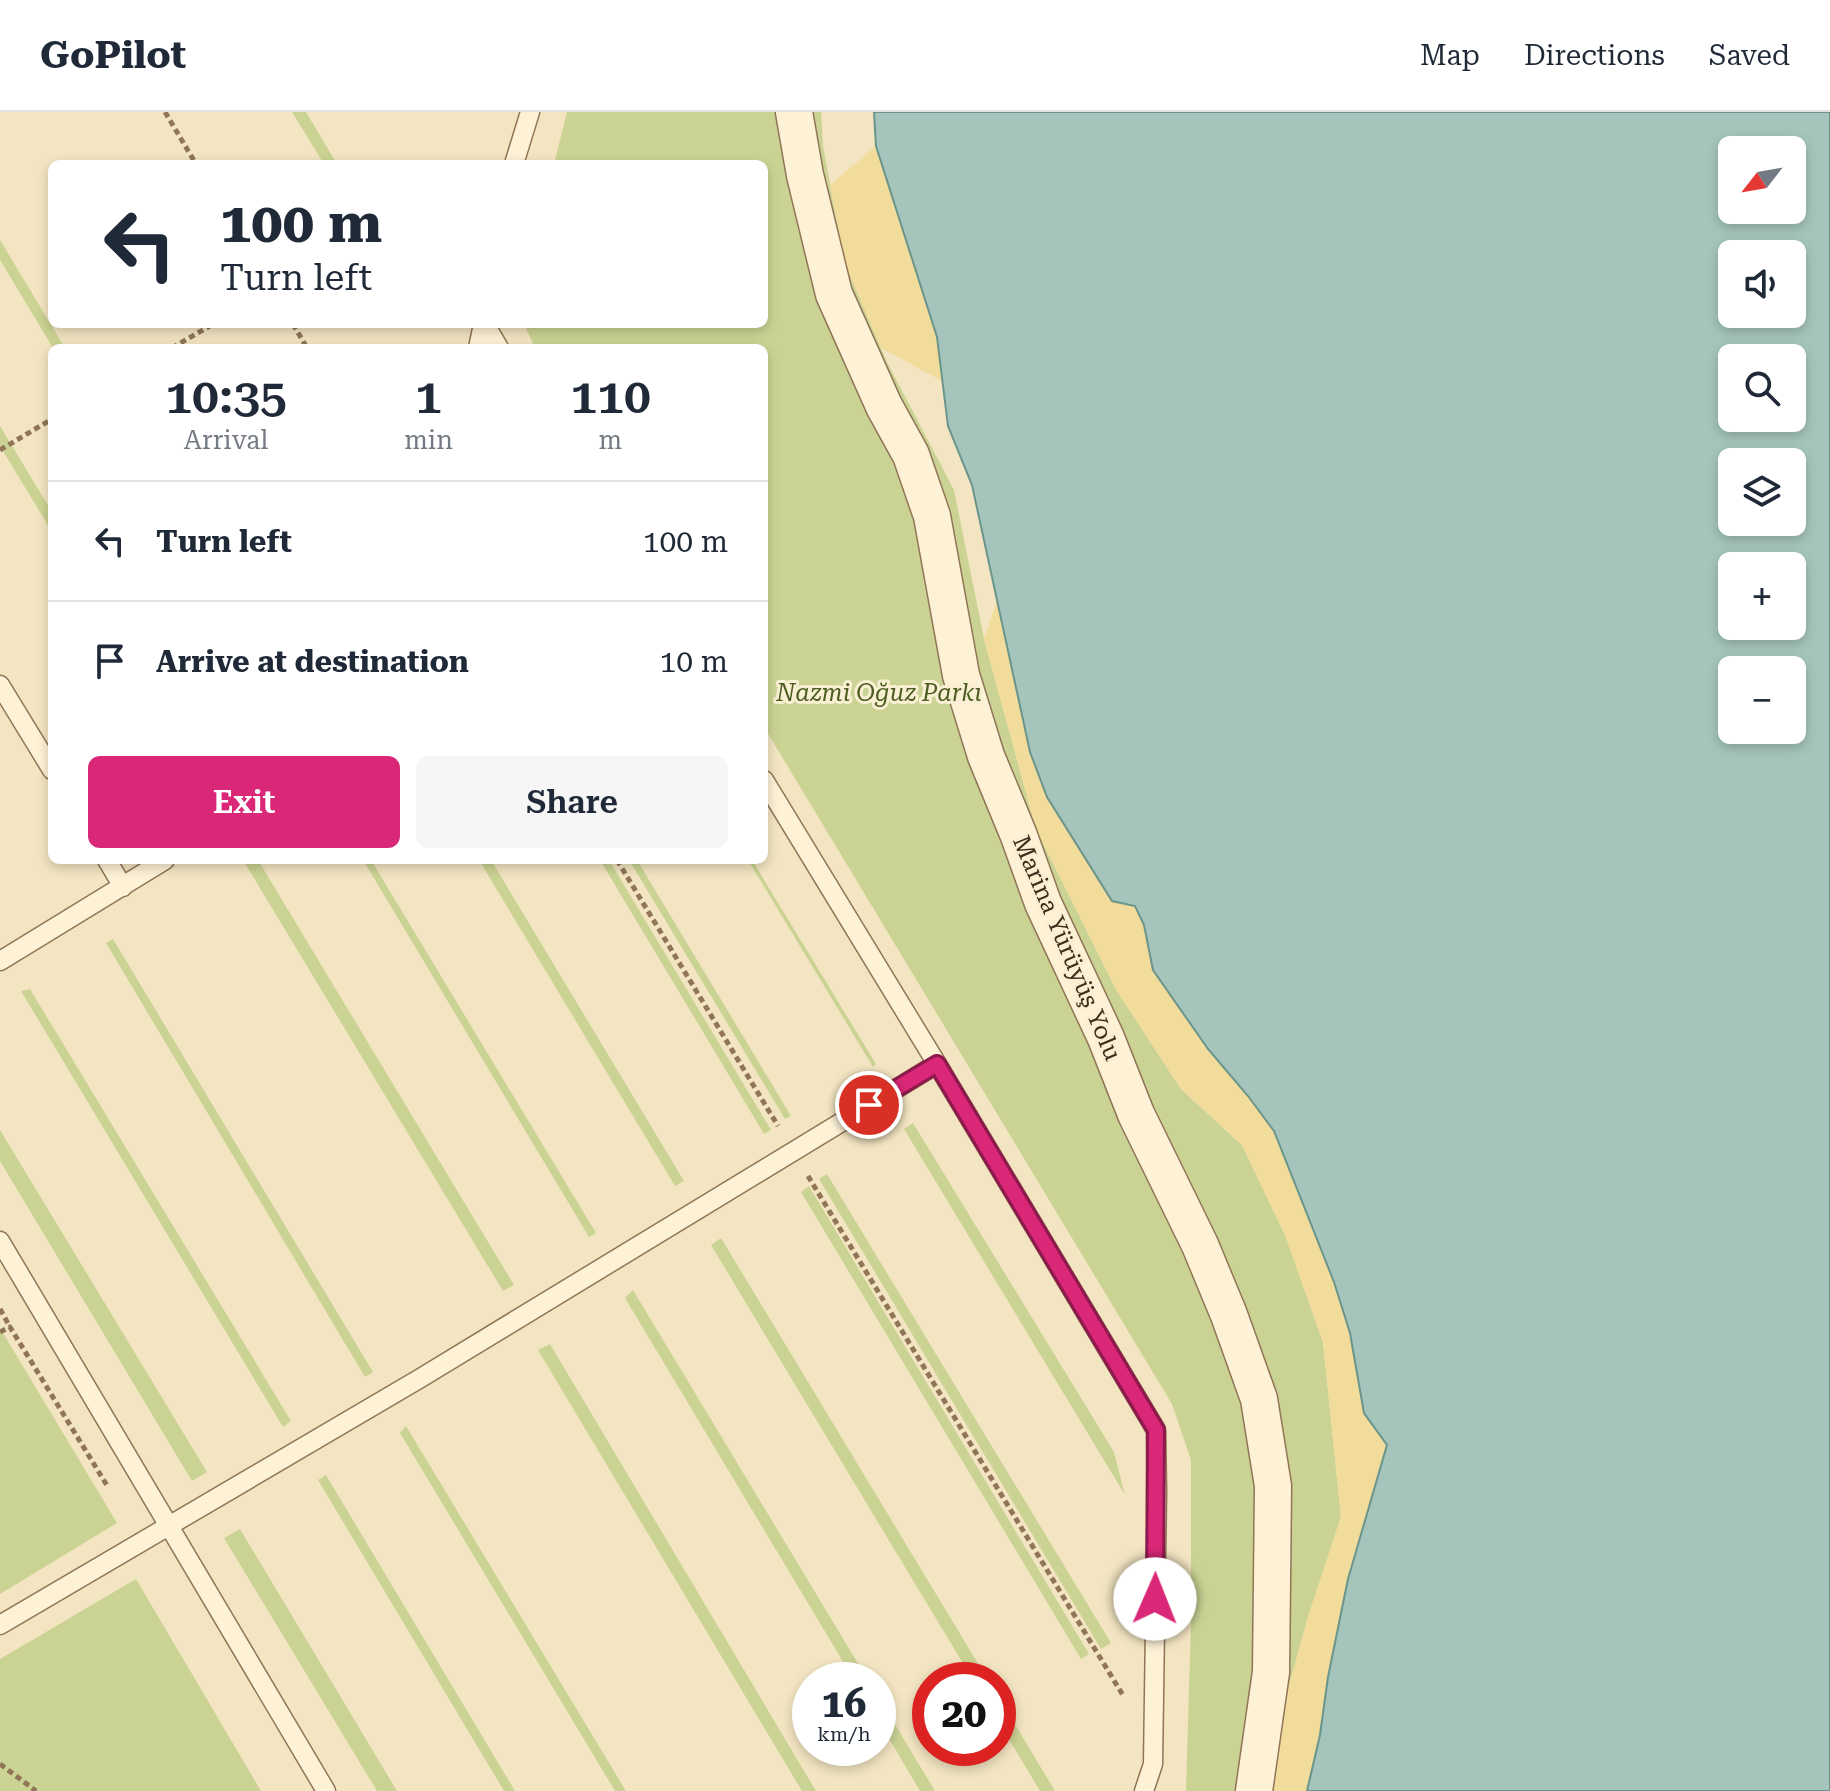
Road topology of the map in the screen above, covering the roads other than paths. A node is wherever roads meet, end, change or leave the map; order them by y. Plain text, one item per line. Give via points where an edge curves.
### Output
1 (530, 112) edge
2 (794, 112) edge
3 (515, 160) edge
4 (0, 685) edge
5 (48, 763) edge
6 (768, 787) edge
7 (109, 864) edge
8 (159, 864) edge
9 (123, 887) junction
10 (0, 961) edge
11 (937, 1064) junction
12 (0, 1241) edge
13 (169, 1525) junction
14 (0, 1625) edge
15 (326, 1791) edge
16 (1144, 1791) edge
17 (1254, 1791) edge

1 - 3 lane
2 - 17 street, Marina Yürüyüş Yolu via 834,294 911,455 932,516 961,675 986,756 1043,903 1200,1245 1259,1399 1273,1486 1271,1672
4 - 5 lane
6 - 11 lane
7 - 9 lane
8 - 9 lane
9 - 10 lane
11 - 13 lane
11 - 16 lane via 1156,1430 1153,1764
12 - 13 lane
13 - 14 lane
13 - 15 lane

